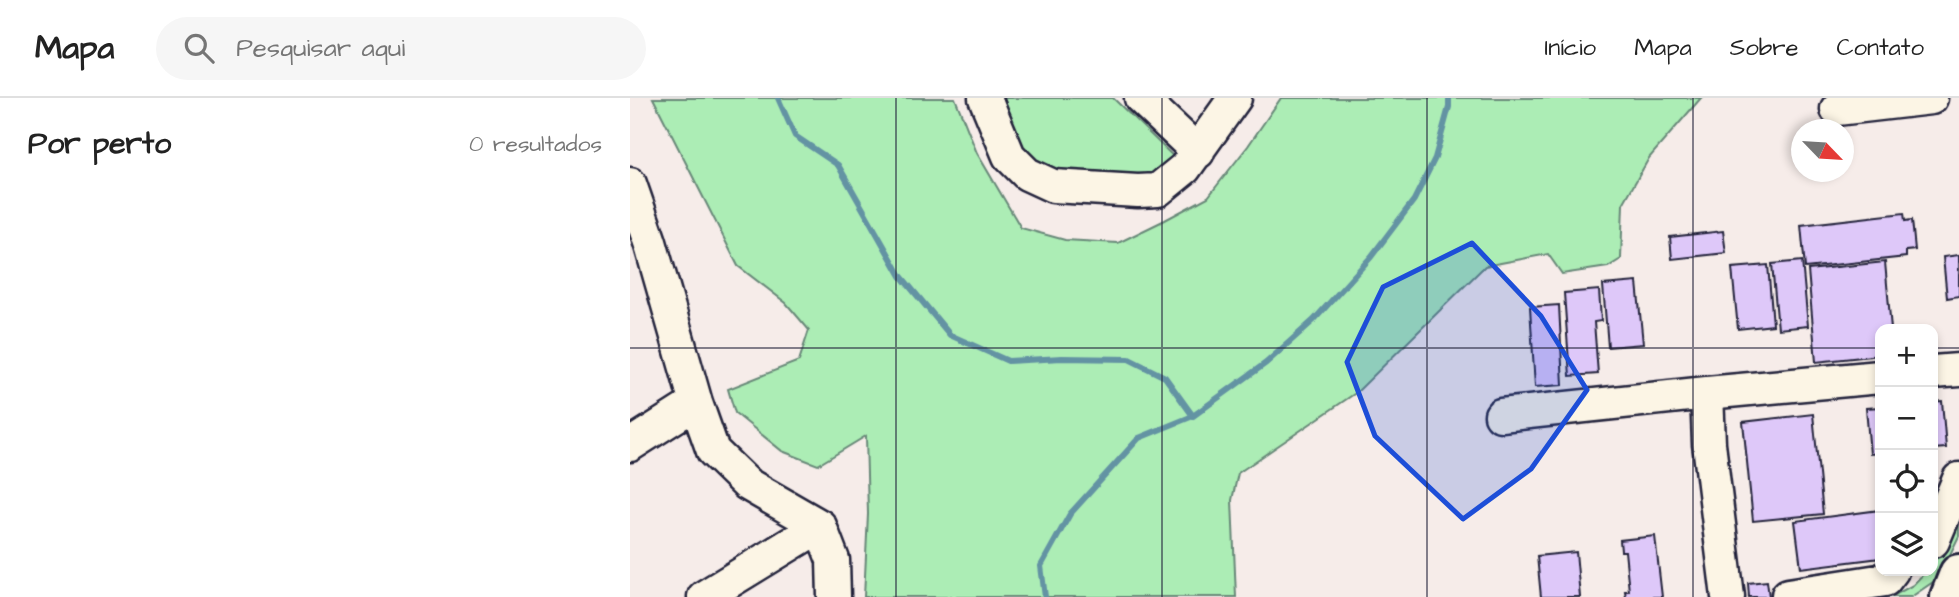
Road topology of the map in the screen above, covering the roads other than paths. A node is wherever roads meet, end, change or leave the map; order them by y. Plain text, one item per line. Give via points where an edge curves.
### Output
1 (985, 98) edge
2 (1141, 98) edge
3 (1235, 98) edge
4 (1931, 98) edge
5 (1837, 109) dead end
6 (1198, 152) junction
7 (630, 184) edge
8 (640, 248) edge
9 (1959, 370) edge
10 (1938, 372) edge
11 (1875, 377) edge
12 (1707, 393) junction
13 (696, 403) junction
14 (1502, 415) dead end
15 (630, 445) edge
16 (1959, 479) edge
17 (820, 526) junction
18 (1938, 529) edge
19 (1959, 574) edge
20 (1888, 576) edge
21 (1788, 595) dead end
22 (704, 597) edge
23 (834, 597) edge
24 (1728, 597) edge
25 (1937, 597) edge
26 (1950, 597) edge

1 - 6 street via 1009,156 1027,174 1053,186 1158,190
2 - 6 street
3 - 6 street
4 - 5 street
7 - 8 street
8 - 13 street
9 - 10 street
11 - 12 street
12 - 14 street
12 - 24 street
13 - 15 street
13 - 17 street via 712,451 747,484
16 - 18 street
17 - 22 street
17 - 23 street via 833,560
19 - 25 street
19 - 26 highway
20 - 21 street

